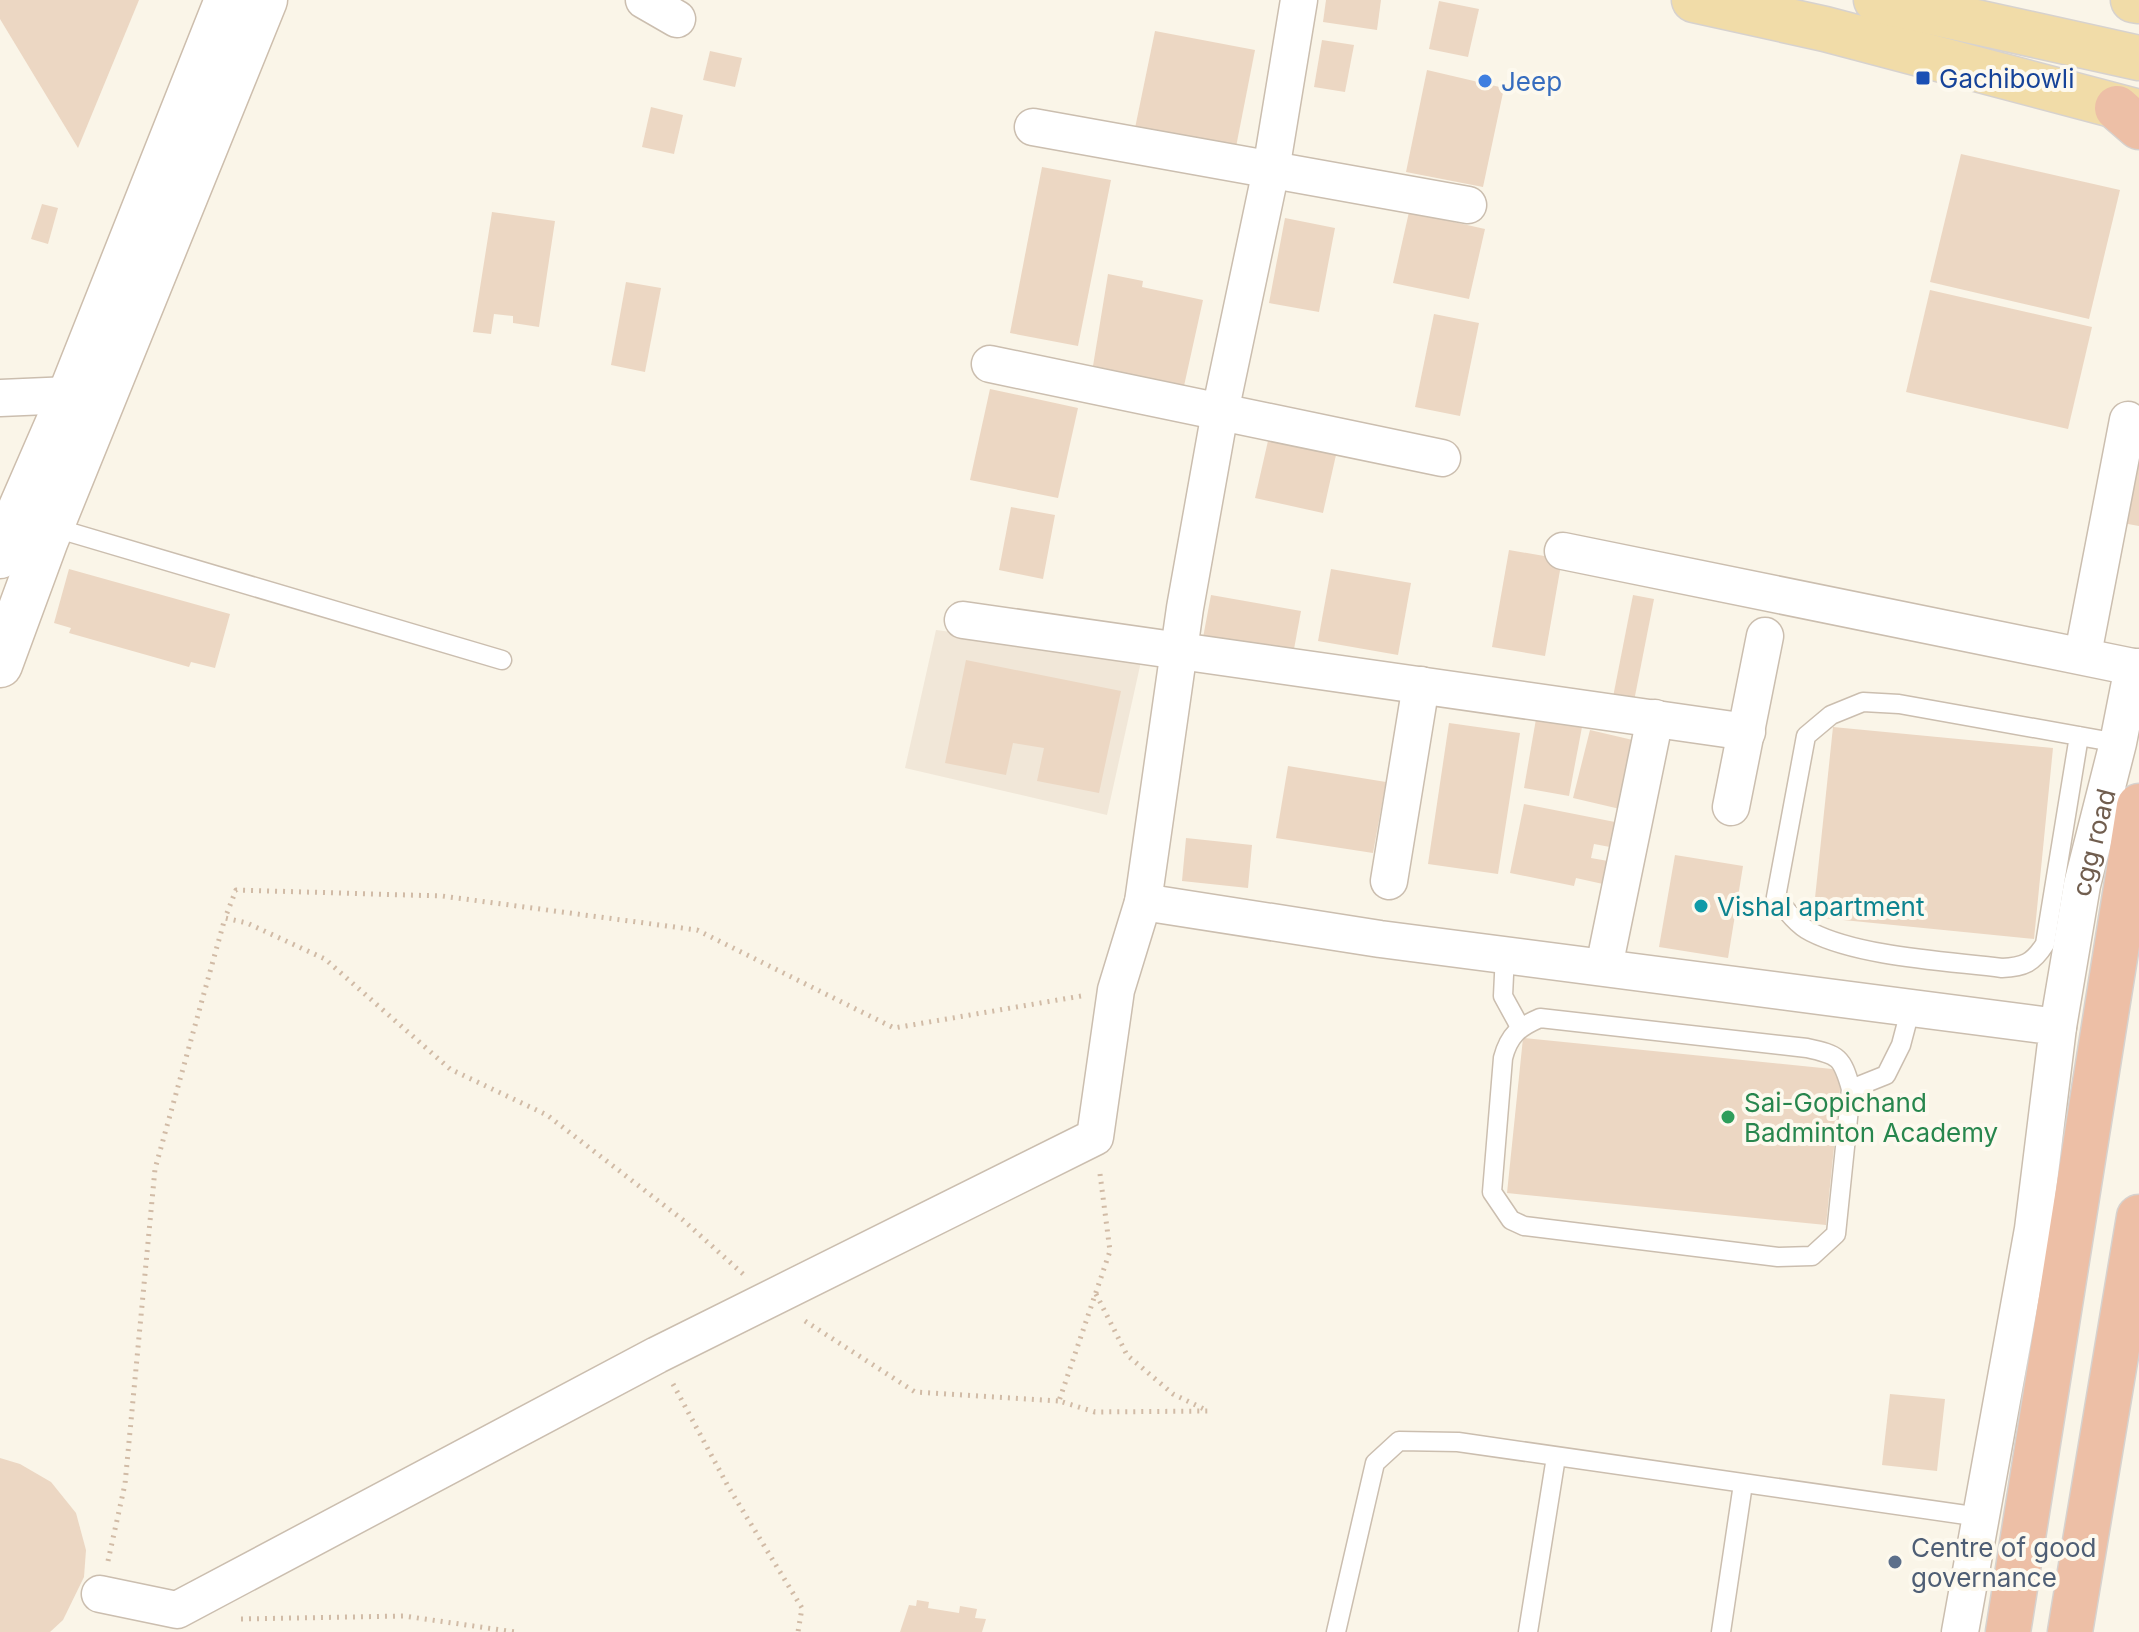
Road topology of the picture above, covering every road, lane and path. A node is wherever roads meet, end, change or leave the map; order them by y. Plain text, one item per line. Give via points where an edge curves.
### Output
1 (227, 0) edge
2 (265, 0) edge
3 (644, 0) edge
4 (1299, 0) edge
5 (1694, 0) edge
6 (1876, 0) edge
7 (1827, 14) edge
8 (677, 19) dead end
9 (2139, 58) edge
10 (2132, 116) edge
11 (1033, 127) dead end
12 (1271, 170) junction
13 (1468, 205) dead end
14 (990, 364) dead end
15 (0, 398) edge
16 (85, 400) junction
17 (1220, 412) junction
18 (2128, 420) dead end
19 (1442, 458) dead end
20 (52, 527) junction
21 (1563, 551) dead end
22 (0, 556) edge
23 (963, 620) dead end
24 (1765, 636) dead end
25 (1178, 651) junction
26 (2083, 654) junction
27 (502, 660) dead end
28 (0, 665) edge
29 (2136, 667) edge
30 (1421, 685) junction
31 (1655, 718) junction
32 (1747, 732) junction
33 (2079, 736) junction
34 (2118, 743) junction
35 (2139, 806) edge
36 (1731, 807) dead end
37 (1389, 881) dead end
38 (1143, 902) junction
39 (225, 918) junction
40 (1505, 954) junction
41 (1604, 967) junction
42 (1116, 990) junction
43 (1911, 1007) junction
44 (1520, 1027) junction
45 (2058, 1027) junction
46 (1851, 1089) junction
47 (1095, 1137) junction
48 (2139, 1217) edge
49 (1095, 1293) junction
50 (771, 1298) junction
51 (657, 1355) junction
52 (1059, 1401) junction
53 (1556, 1457) junction
54 (1743, 1484) junction
55 (1980, 1517) junction
56 (100, 1594) joint
57 (177, 1610) junction
58 (515, 1632) edge
59 (798, 1632) edge
60 (1336, 1632) edge
61 (1528, 1632) edge
62 (1721, 1632) edge
63 (1960, 1632) edge
64 (2008, 1632) edge
65 (2070, 1632) edge

1 - 16 street
2 - 16 street
3 - 8 street
4 - 12 street
5 - 7 main road
6 - 9 main road
7 - 10 main road
11 - 12 street
12 - 13 street
12 - 17 street
14 - 17 street
15 - 16 street
16 - 20 street
16 - 22 street
17 - 19 street
17 - 25 street
18 - 26 street
20 - 27 lane
20 - 28 street
21 - 26 street
23 - 25 street
24 - 32 street
25 - 30 street
25 - 38 street
26 - 29 street
29 - 34 street, cgg road
30 - 31 street
30 - 37 street
31 - 32 street
31 - 41 street
32 - 36 street
33 - 33 lane via 1899,704 1863,702 1831,715 1806,736 1776,897 1811,932 1871,950 2023,967 2045,944
33 - 34 lane
34 - 45 street, cgg road via 2082,885
35 - 64 highway
38 - 40 street
38 - 42 street
39 - 42 path via 236,890 442,896 697,930 894,1028
39 - 50 path via 325,959 450,1069 547,1115 683,1220
39 - 56 path via 155,1169 125,1484
40 - 41 street
40 - 44 lane via 1503,996
41 - 43 street
42 - 47 street
43 - 45 street
43 - 46 lane via 1886,1075
44 - 46 lane via 1540,1018 1807,1048 1835,1054
44 - 46 lane via 1507,1042 1503,1058 1492,1192 1511,1220 1524,1226 1778,1257 1812,1256 1836,1234
45 - 55 street, cgg road via 2033,1229
47 - 49 path via 1110,1251
47 - 50 street
48 - 65 highway
49 - 52 path
49 - 52 path via 1127,1355 1173,1394 1208,1411 1095,1412
50 - 51 street
50 - 52 path via 915,1392
51 - 57 street
51 - 59 path via 802,1608
53 - 54 lane
53 - 60 lane via 1458,1442 1399,1441 1375,1463
53 - 61 lane
54 - 55 lane
54 - 62 lane
55 - 63 street, cgg road
56 - 57 street
57 - 58 path via 216,1620 404,1616

